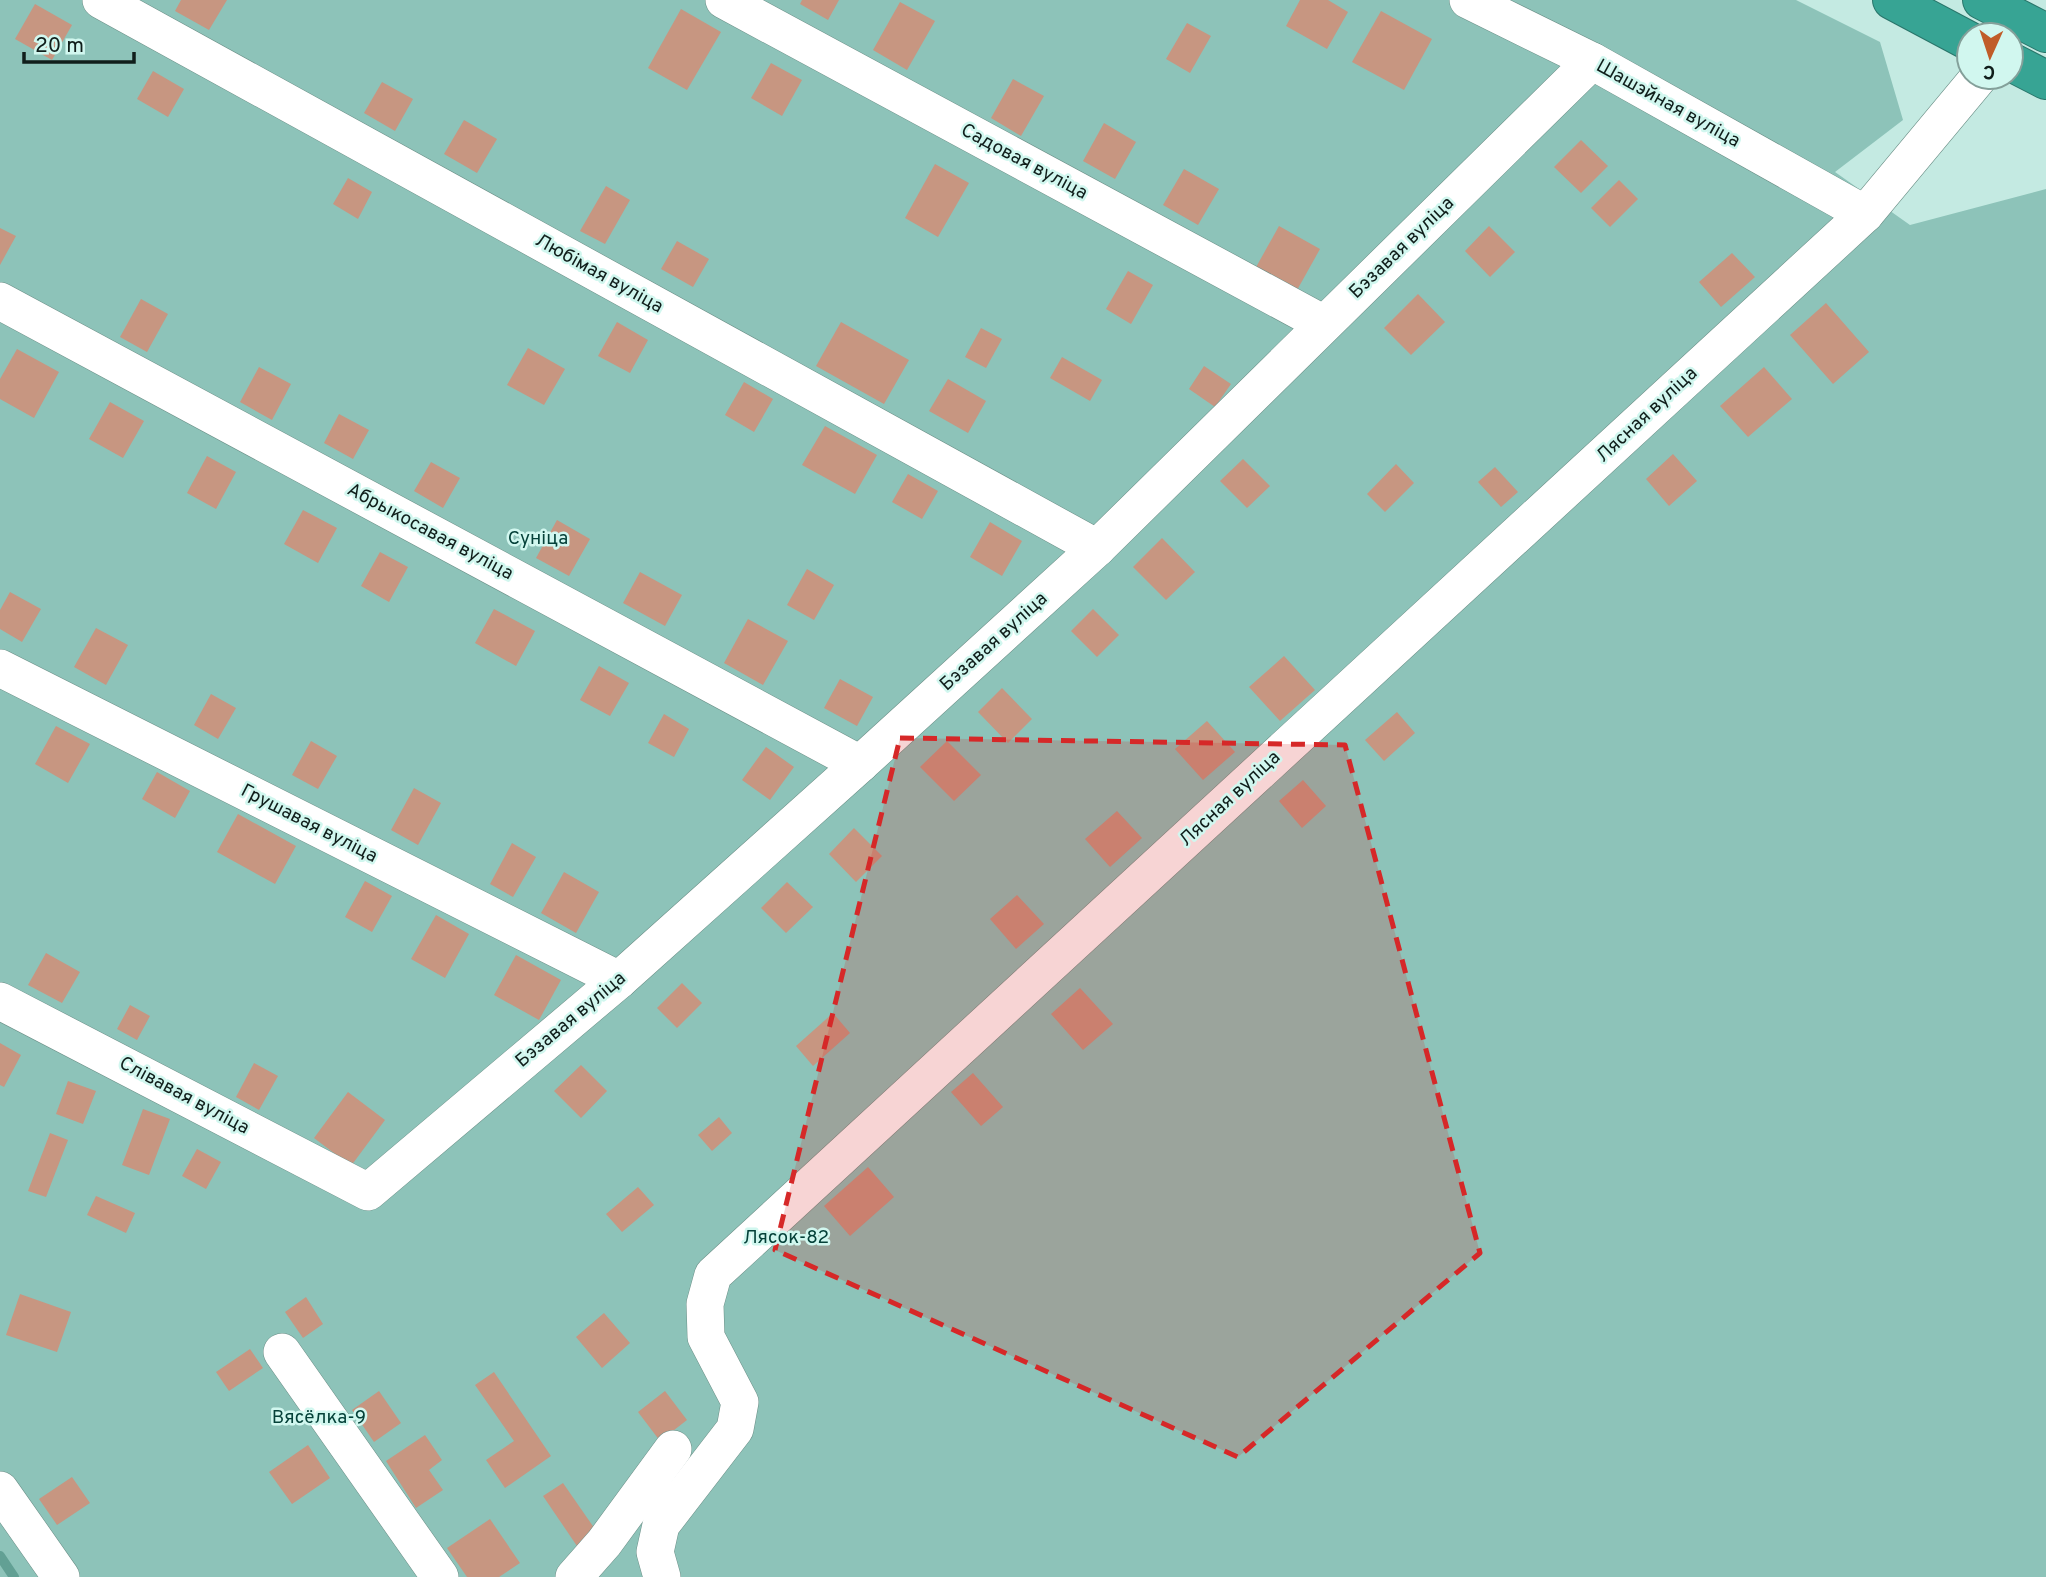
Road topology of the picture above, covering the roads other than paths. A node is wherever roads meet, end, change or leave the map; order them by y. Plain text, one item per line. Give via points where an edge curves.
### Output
1 (101, 0) edge
2 (724, 0) edge
3 (1468, 0) edge
4 (1892, 0) edge
5 (1982, 0) edge
6 (2046, 33) edge
7 (1955, 34) edge
8 (1592, 61) junction
9 (2025, 69) edge
10 (2046, 80) edge
11 (1967, 91) edge
12 (1865, 214) junction
13 (0, 301) edge
14 (1324, 324) junction
15 (1097, 548) junction
16 (0, 668) edge
17 (860, 764) junction
18 (619, 979) junction
19 (0, 1000) edge
20 (368, 1192) joint
21 (282, 1352) dead end
22 (673, 1449) dead end
23 (0, 1490) edge
24 (61, 1577) edge
25 (440, 1577) edge
26 (574, 1577) edge
27 (662, 1577) edge

1 - 15 lane, Любімая вуліца
2 - 14 lane, Садовая вуліца
3 - 8 lane, Шашэйная вуліца
4 - 7 highway
5 - 6 highway
8 - 12 lane, Шашэйная вуліца
8 - 14 lane, Бэзавая вуліца
9 - 10 highway
11 - 12 lane, Лясная вуліца
12 - 27 lane, Лясная вуліца via 713,1275 705,1304 706,1338 740,1402 736,1429 661,1525 655,1552
13 - 17 lane, Абрыкосавая вуліца
14 - 15 lane, Бэзавая вуліца
15 - 17 lane, Бэзавая вуліца
16 - 18 lane, Грушавая вуліца
17 - 18 lane, Бэзавая вуліца
18 - 20 lane, Бэзавая вуліца
19 - 20 lane, Слівавая вуліца
21 - 25 lane
22 - 26 lane
23 - 24 lane

